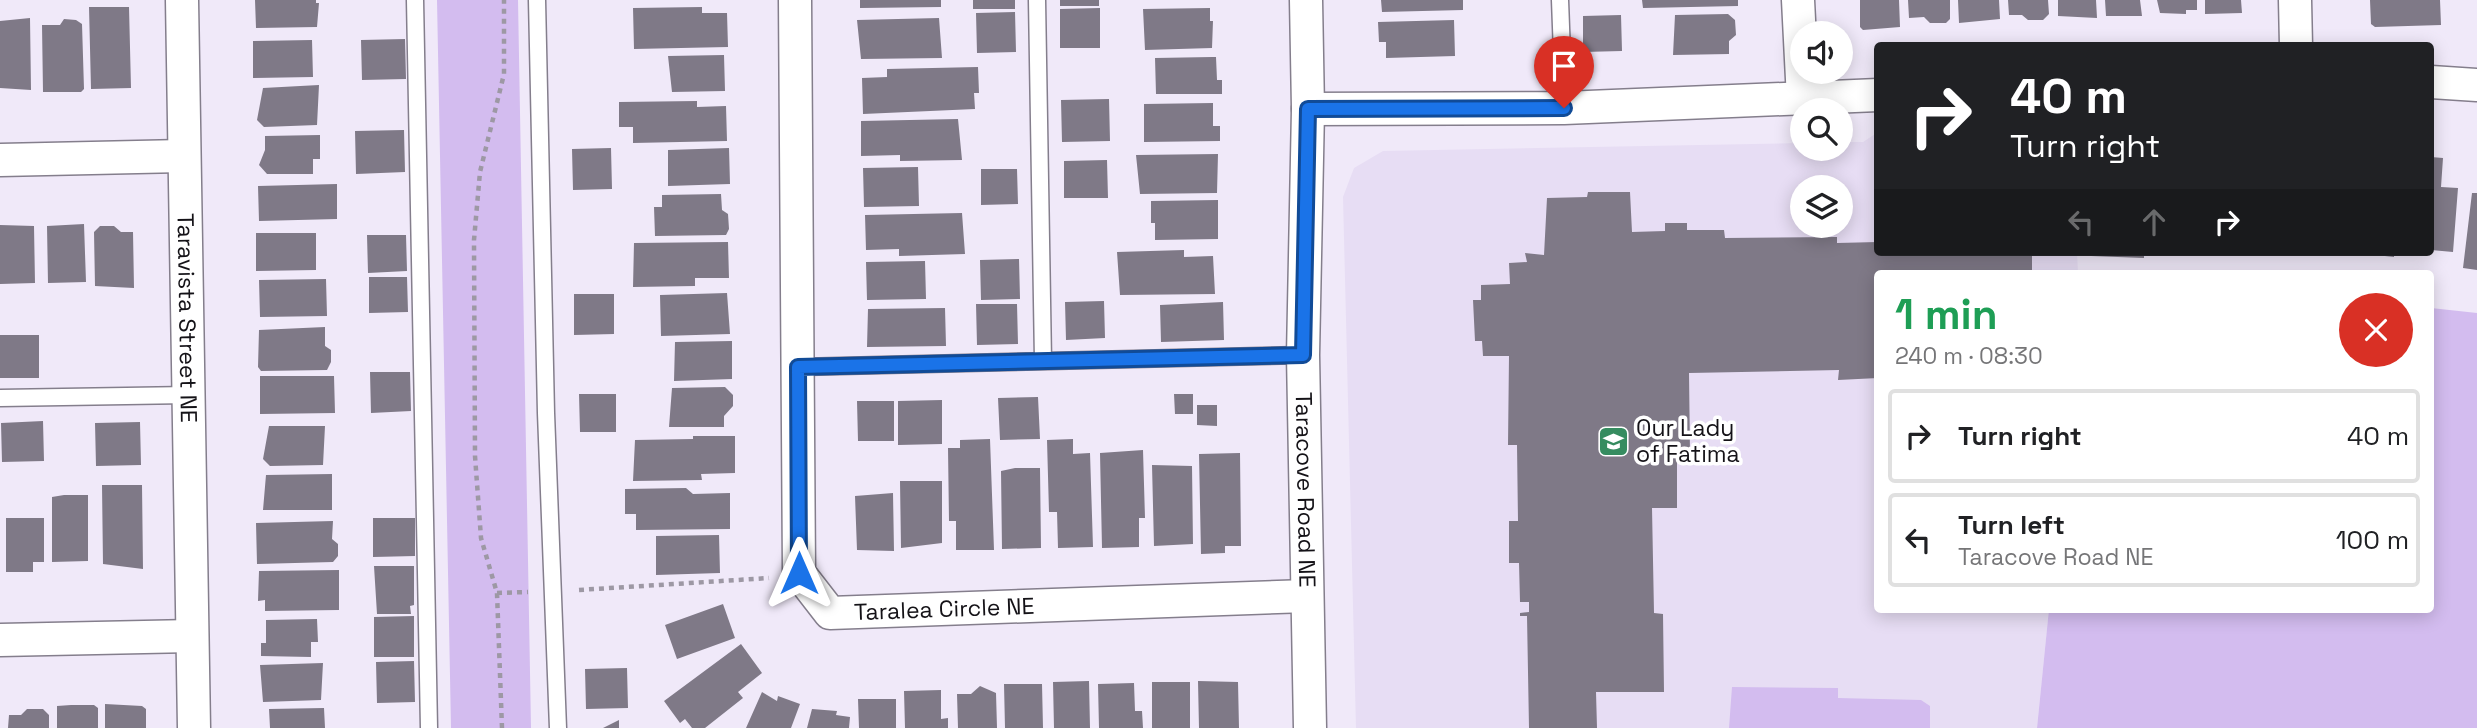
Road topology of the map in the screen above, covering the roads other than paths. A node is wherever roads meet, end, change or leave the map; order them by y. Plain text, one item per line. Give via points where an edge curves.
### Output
1 (182, 0) edge
2 (415, 0) edge
3 (537, 0) edge
4 (795, 0) edge
5 (1037, 0) edge
6 (1306, 0) edge
7 (1560, 0) edge
8 (1798, 0) edge
9 (2295, 0) edge
10 (2296, 42) edge
11 (2434, 82) edge
12 (2477, 85) edge
13 (1874, 95) edge
14 (1803, 98) edge
15 (1822, 98) edge
16 (1790, 99) edge
17 (1564, 108) junction
18 (1308, 109) junction
19 (183, 156) junction
20 (0, 160) edge
21 (1303, 355) junction
22 (1043, 360) junction
23 (798, 367) junction
24 (189, 395) junction
25 (0, 398) edge
26 (1307, 596) junction
27 (192, 636) junction
28 (0, 640) edge
29 (194, 728) edge
30 (429, 728) edge
31 (558, 728) edge
32 (1310, 728) edge

1 - 19 street, Taravista Street NE
2 - 30 lane
3 - 31 lane
4 - 23 street
5 - 22 lane
6 - 18 street, Taracove Road NE
7 - 17 lane
8 - 14 street
9 - 10 street
11 - 12 street
13 - 15 street
16 - 17 street
17 - 18 street
18 - 21 street, Taracove Road NE
19 - 20 street
19 - 24 street, Taravista Street NE
21 - 22 lane
21 - 26 street, Taracove Road NE
22 - 23 lane
23 - 26 street, Taralea Circle NE via 799,573 830,614
24 - 25 lane
24 - 27 street, Taravista Street NE
26 - 32 street, Taracove Road NE
27 - 28 street
27 - 29 street, Taravista Street NE

